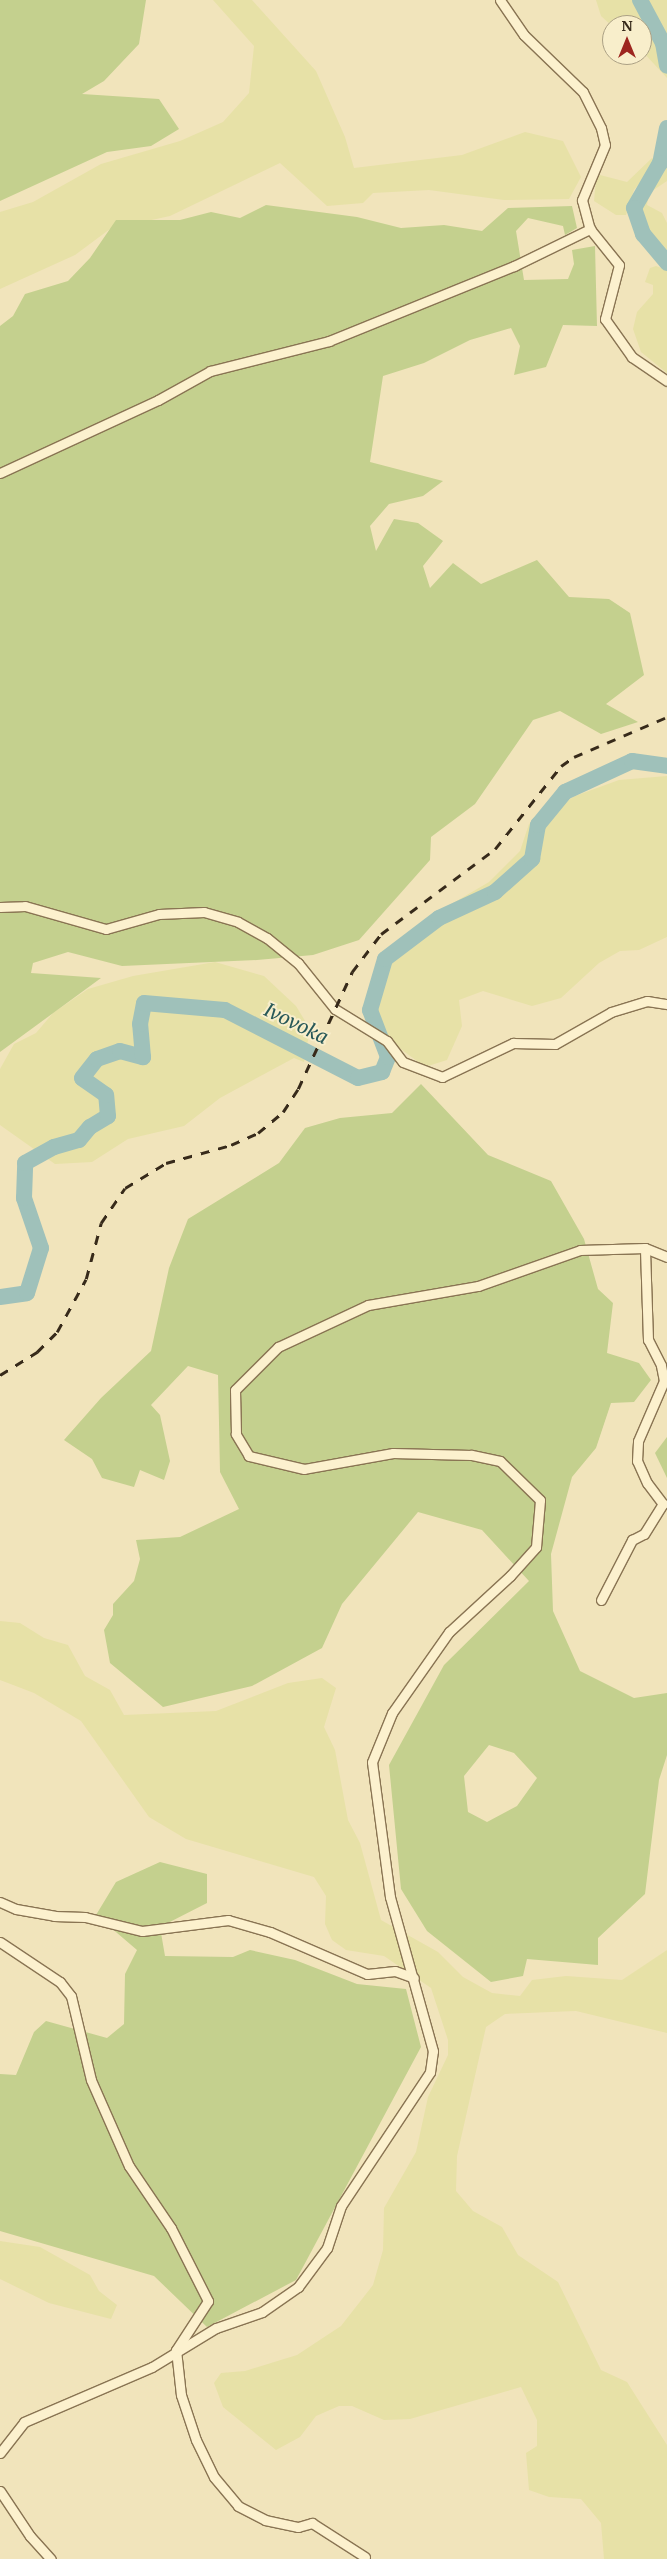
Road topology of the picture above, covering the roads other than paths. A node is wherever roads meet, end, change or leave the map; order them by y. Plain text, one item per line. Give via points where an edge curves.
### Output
1 (500, 0) edge
2 (590, 229) junction
3 (667, 381) edge
4 (0, 473) edge
5 (0, 908) edge
6 (667, 1004) edge
7 (645, 1248) junction
8 (667, 1258) edge
9 (602, 1600) dead end
10 (0, 1902) edge
11 (0, 1942) edge
12 (414, 1978) junction
13 (176, 2350) junction
14 (0, 2453) edge
15 (0, 2490) edge
16 (365, 2557) dead end
17 (51, 2559) edge

1 - 2 street via 524,35 582,92 601,128 605,144 582,200
2 - 3 street via 618,265 605,318 632,357
2 - 4 street via 514,266 329,341 210,371 158,400
5 - 6 street via 25,906 106,929 160,914 186,912 204,912 238,922 298,962 335,1008 387,1041 403,1062 442,1077 513,1043 555,1044 611,1012 648,1001
7 - 8 street
7 - 9 street via 648,1340 664,1381 638,1441 637,1461 647,1484 663,1504 644,1534 632,1540
7 - 12 street via 580,1250 478,1286 368,1305 278,1347 235,1390 236,1434 249,1456 304,1469 393,1453 471,1455 500,1461 540,1500 536,1547 510,1576 449,1632 392,1713 372,1762 390,1897
10 - 12 street via 16,1909 54,1916 85,1916 142,1931 228,1920 270,1932 367,1974 395,1971
11 - 13 street via 60,1982 71,1996 91,2080 129,2166 171,2228 208,2301
12 - 13 street via 433,2051 430,2072 341,2206 327,2248 298,2287 262,2312 216,2328
13 - 14 street via 152,2367 24,2422
13 - 16 street via 181,2395 196,2440 214,2477 238,2506 265,2520 298,2527 312,2523
15 - 17 street via 30,2536

